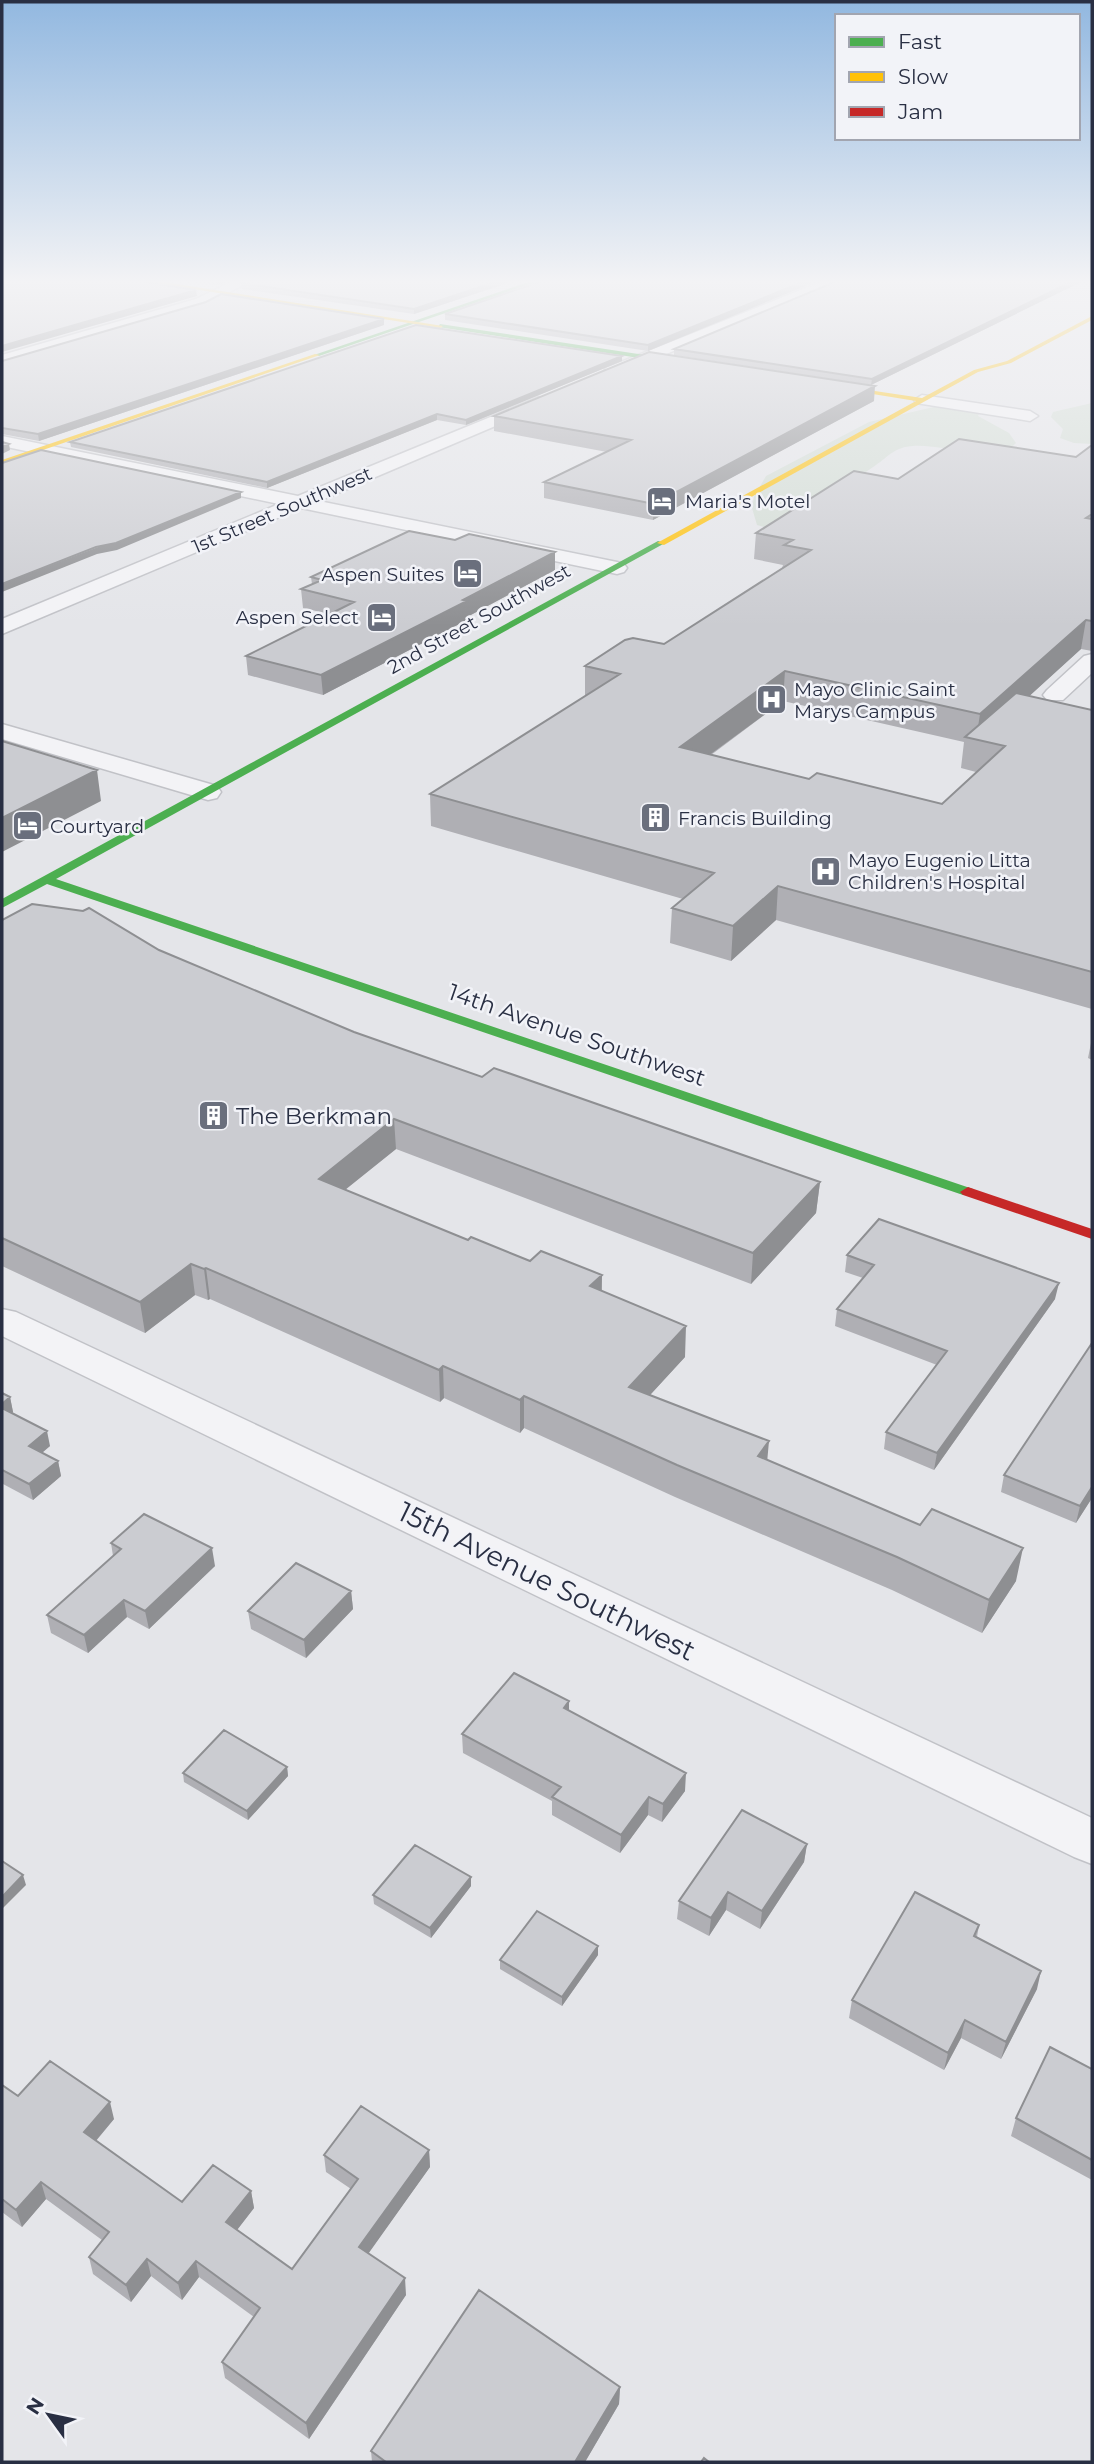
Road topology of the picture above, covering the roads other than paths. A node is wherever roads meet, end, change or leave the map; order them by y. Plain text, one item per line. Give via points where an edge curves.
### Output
1 (195, 396) edge
2 (554, 396) edge
3 (897, 396) edge
4 (929, 396) edge
5 (922, 400) junction
6 (1030, 416) dead end
7 (2, 441) edge
8 (40, 449) junction
9 (2, 462) edge
10 (303, 502) junction
11 (617, 568) junction
12 (2, 627) edge
13 (1092, 661) edge
14 (1055, 695) edge
15 (2, 732) edge
16 (208, 792) junction
17 (46, 880) junction
18 (2, 904) edge
19 (1092, 1234) edge
20 (2, 1321) edge
21 (1092, 1842) edge

1 - 8 main road
2 - 10 street, 1st Street Southwest
3 - 5 main road
4 - 5 main road, 2nd Street Southwest
5 - 6 street
5 - 11 main road, 2nd Street Southwest
7 - 8 street
8 - 9 main road
8 - 10 street
10 - 11 street
10 - 12 street, 1st Street Southwest
11 - 16 main road, 2nd Street Southwest
13 - 14 street
15 - 16 street
16 - 17 main road, 2nd Street Southwest
17 - 18 main road, 2nd Street Southwest
17 - 19 main road, 14th Avenue Southwest
20 - 21 street, 15th Avenue Southwest

